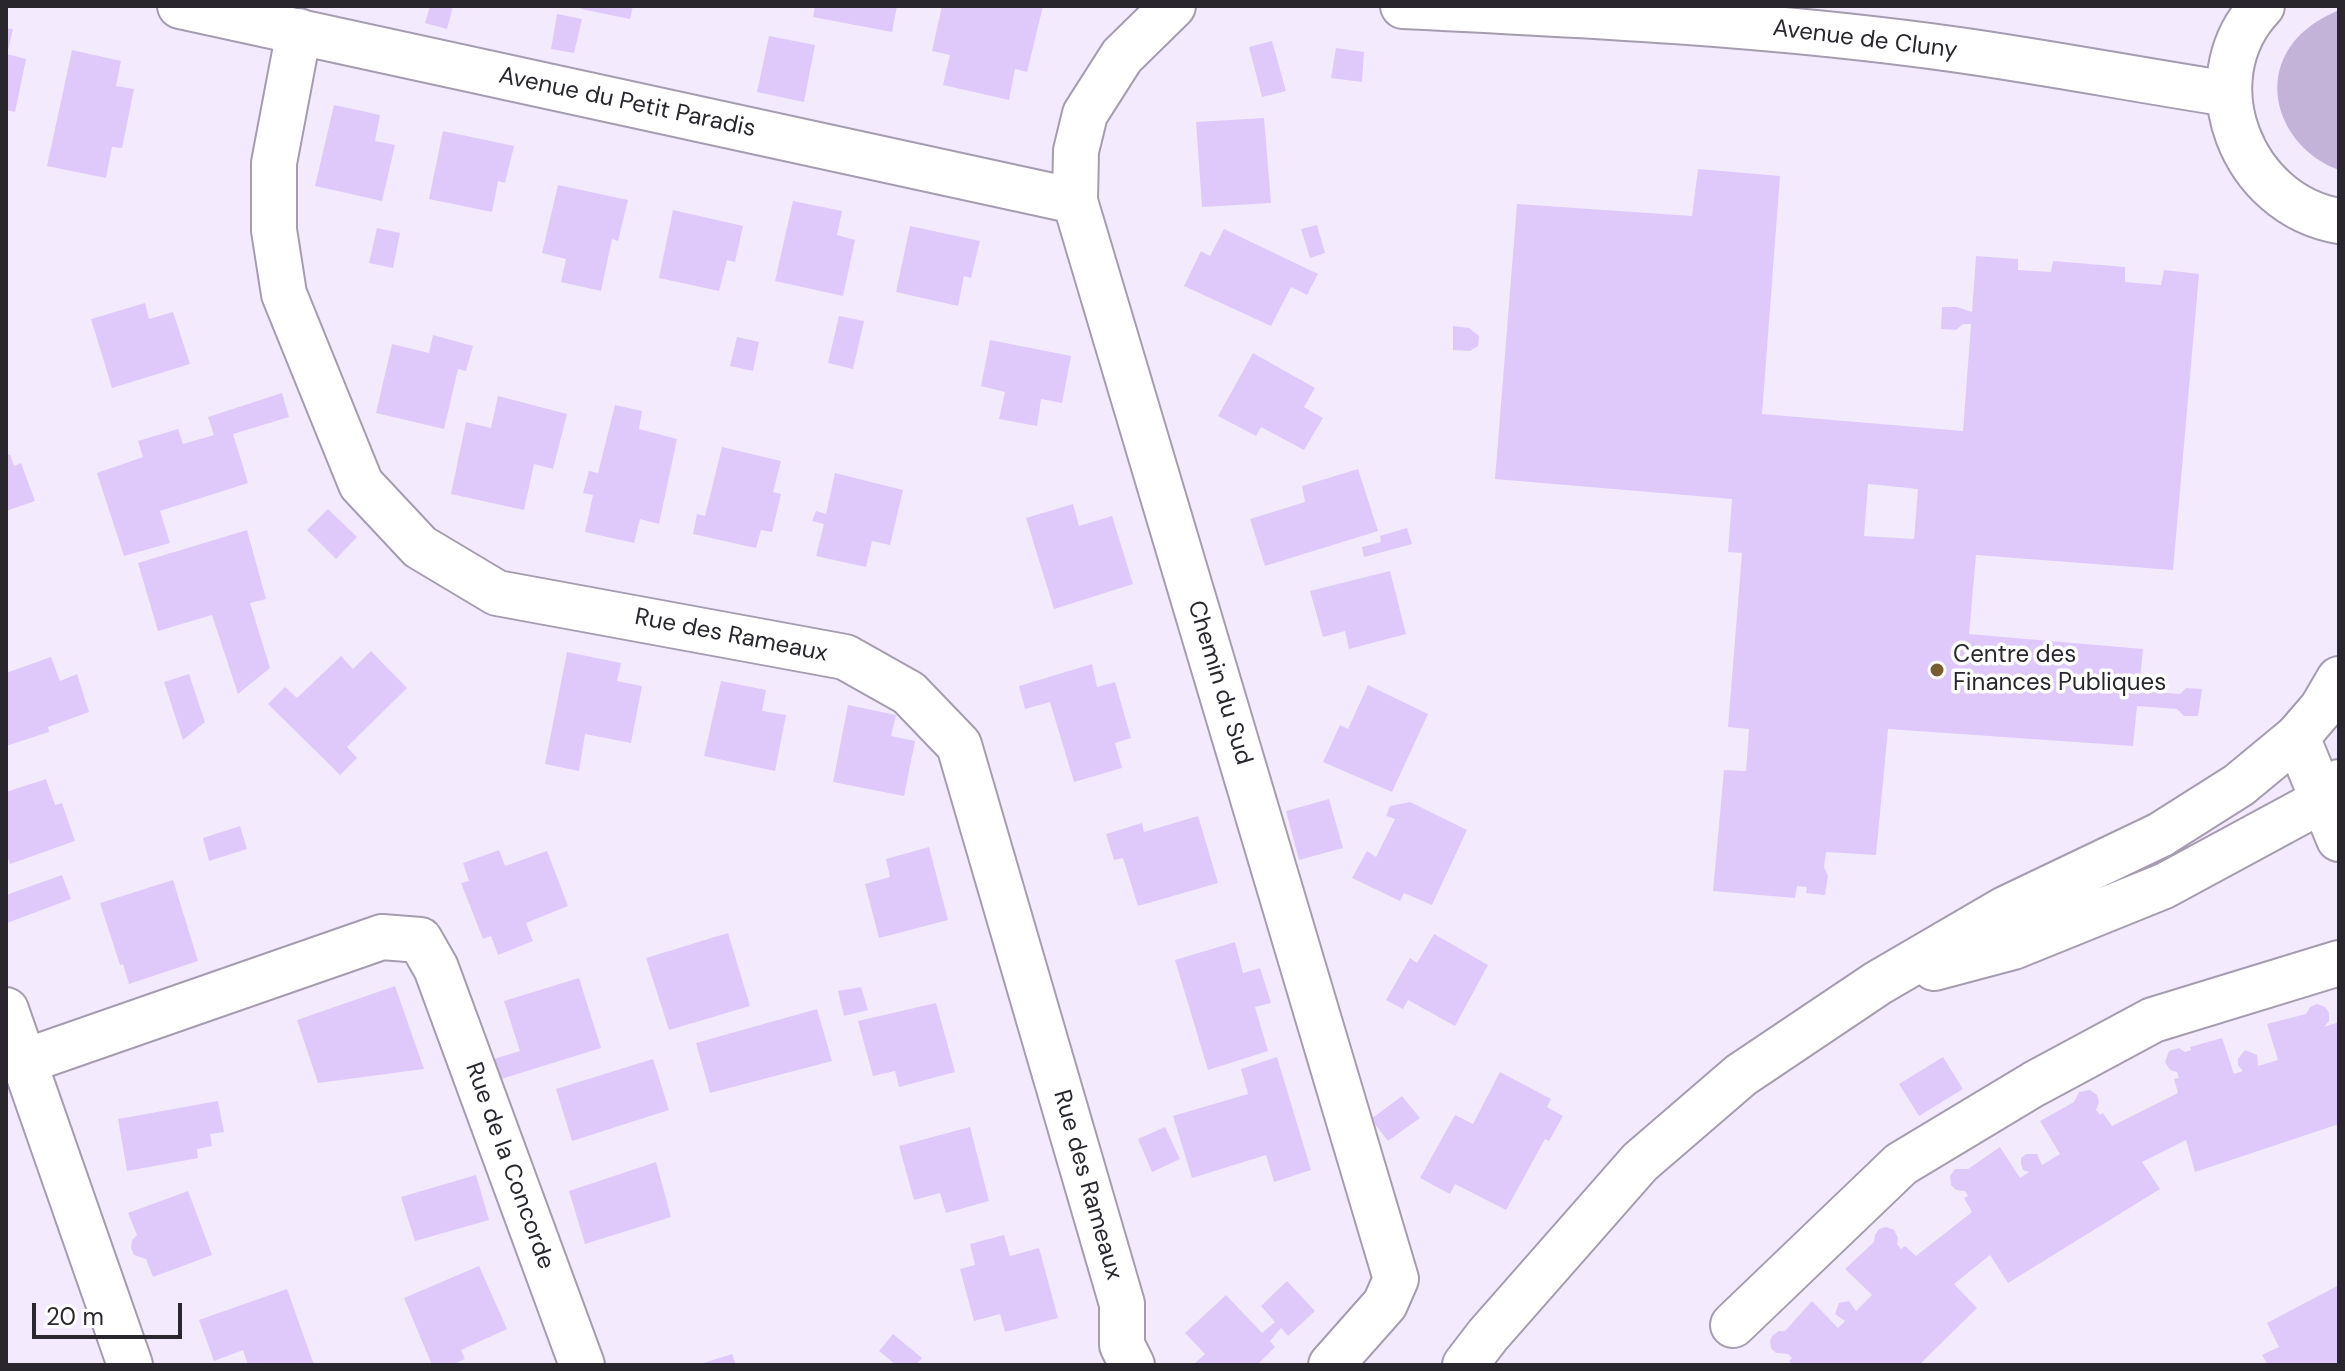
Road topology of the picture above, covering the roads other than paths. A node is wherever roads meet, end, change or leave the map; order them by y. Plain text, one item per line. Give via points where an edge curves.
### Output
1 (180, 6) edge
2 (1173, 6) edge
3 (1403, 6) edge
4 (2262, 6) edge
5 (299, 31) junction
6 (2229, 94) junction
7 (1075, 201) junction
8 (2335, 230) edge
9 (2339, 679) edge
10 (2297, 737) junction
11 (2331, 791) edge
12 (2339, 839) edge
13 (2339, 963) edge
14 (1878, 983) junction
15 (6, 1010) edge
16 (23, 1062) junction
17 (1733, 1325) dead end
18 (1120, 1358) edge
19 (130, 1365) edge
20 (582, 1365) edge
21 (1331, 1365) edge
22 (1465, 1365) edge

1 - 5 street, Avenue du Petit Paradis
2 - 7 street, Chemin du Sud via 1122,56 1085,114 1076,151
3 - 6 street, Avenue de Cluny via 1786,30 1959,50
4 - 6 street via 2235,53
5 - 7 street, Avenue du Petit Paradis
5 - 18 street, Rue des Rameaux via 274,163 274,230 284,294 361,484 420,547 497,593 845,657 909,693 959,745 1122,1304
6 - 8 street via 2237,136 2257,173 2277,193
7 - 21 street, Chemin du Sud via 1396,1279 1385,1304
9 - 10 street
10 - 11 street
10 - 14 street via 2239,785 2160,835 2005,909
11 - 12 street
11 - 14 street via 2150,891 2013,947
13 - 17 street via 2153,1020 2034,1084 1901,1164
14 - 22 street via 1741,1075 1640,1162
15 - 16 street
16 - 19 street
16 - 20 street, Rue de la Concorde via 382,937 420,940 436,968

